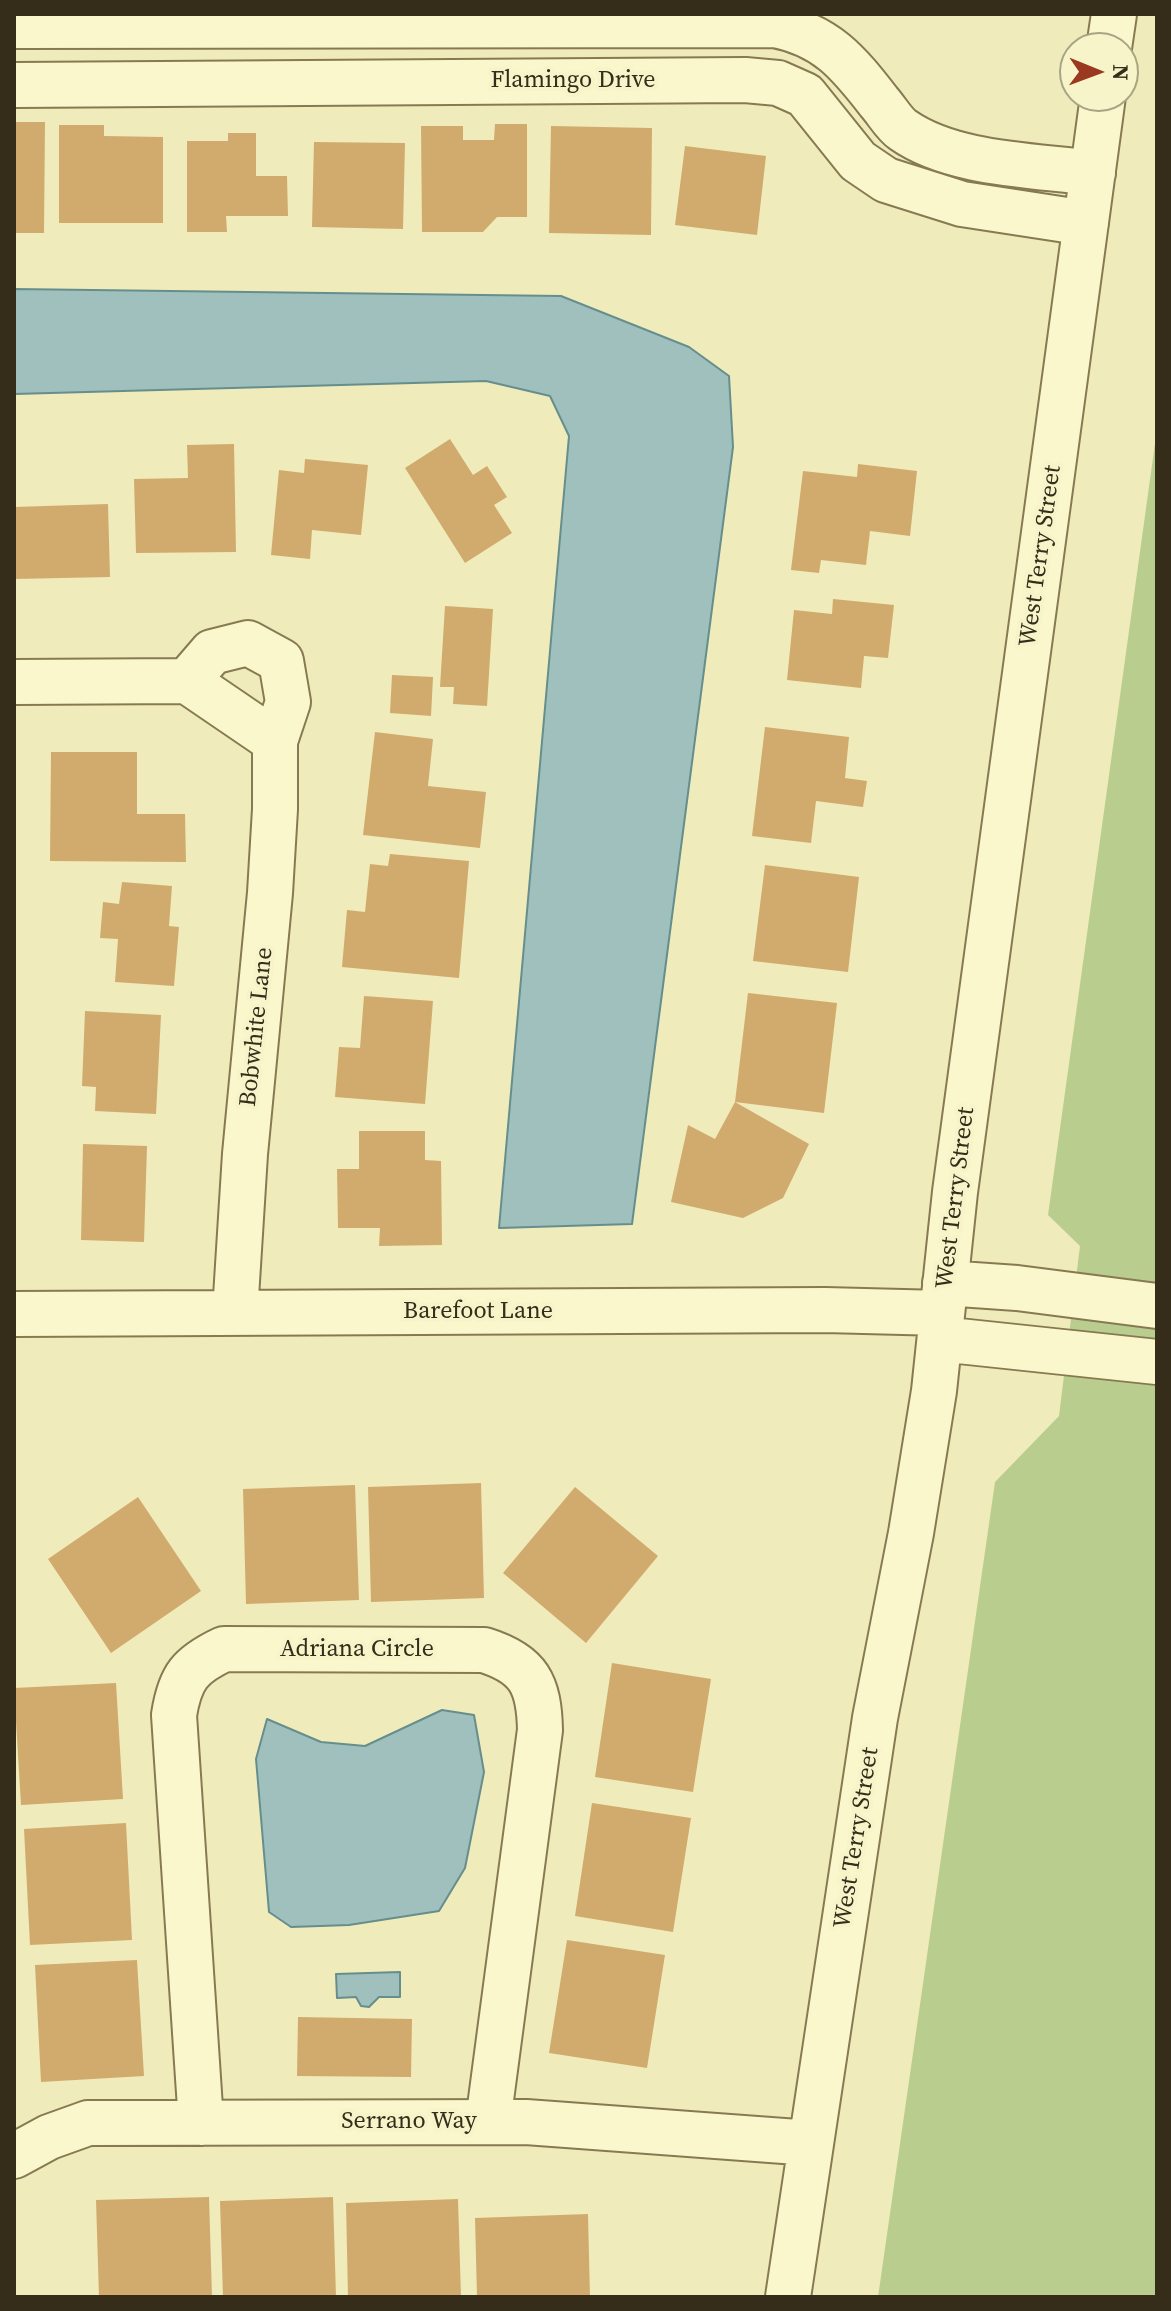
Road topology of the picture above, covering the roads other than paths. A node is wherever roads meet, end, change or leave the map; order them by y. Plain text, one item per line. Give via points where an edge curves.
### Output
1 (619, 25) junction
2 (14, 26) edge
3 (132, 26) junction
4 (620, 81) junction
5 (131, 84) junction
6 (14, 85) edge
7 (1101, 112) edge
8 (923, 141) junction
9 (1093, 173) junction
10 (906, 187) junction
11 (1086, 223) junction
12 (187, 681) junction
13 (14, 682) edge
14 (275, 741) junction
15 (1157, 1306) edge
16 (942, 1312) junction
17 (235, 1313) junction
18 (14, 1314) edge
19 (1157, 1362) edge
20 (488, 2122) junction
21 (201, 2123) junction
22 (811, 2143) junction
23 (14, 2156) edge
24 (788, 2297) edge

1 - 3 street
1 - 4 street
1 - 8 street via 794,29 838,53 901,129
2 - 3 street
3 - 5 street
4 - 5 street, Flamingo Drive
4 - 10 street, Flamingo Drive via 778,83 805,95 858,161
5 - 6 street, Flamingo Drive
7 - 9 street, West Terry Street
8 - 9 street via 968,157
8 - 10 street
9 - 11 street, West Terry Street
10 - 11 street, Flamingo Drive via 962,204
11 - 16 street, West Terry Street
12 - 13 street
12 - 14 street
12 - 14 street, Bobwhite Lane via 212,652 248,643 281,661 288,702
14 - 17 street, Bobwhite Lane via 270,893
15 - 16 street via 1017,1288
16 - 17 street, Barefoot Lane
16 - 19 street
16 - 22 street, West Terry Street via 934,1391 875,1718
17 - 18 street, Barefoot Lane
20 - 21 street, Serrano Way
20 - 21 street, Adriana Circle via 540,1730 539,1699 525,1674 507,1657 484,1650 224,1649 189,1670 174,1715
20 - 22 street, Serrano Way
21 - 23 street, Serrano Way via 88,2123
22 - 24 street, West Terry Street

